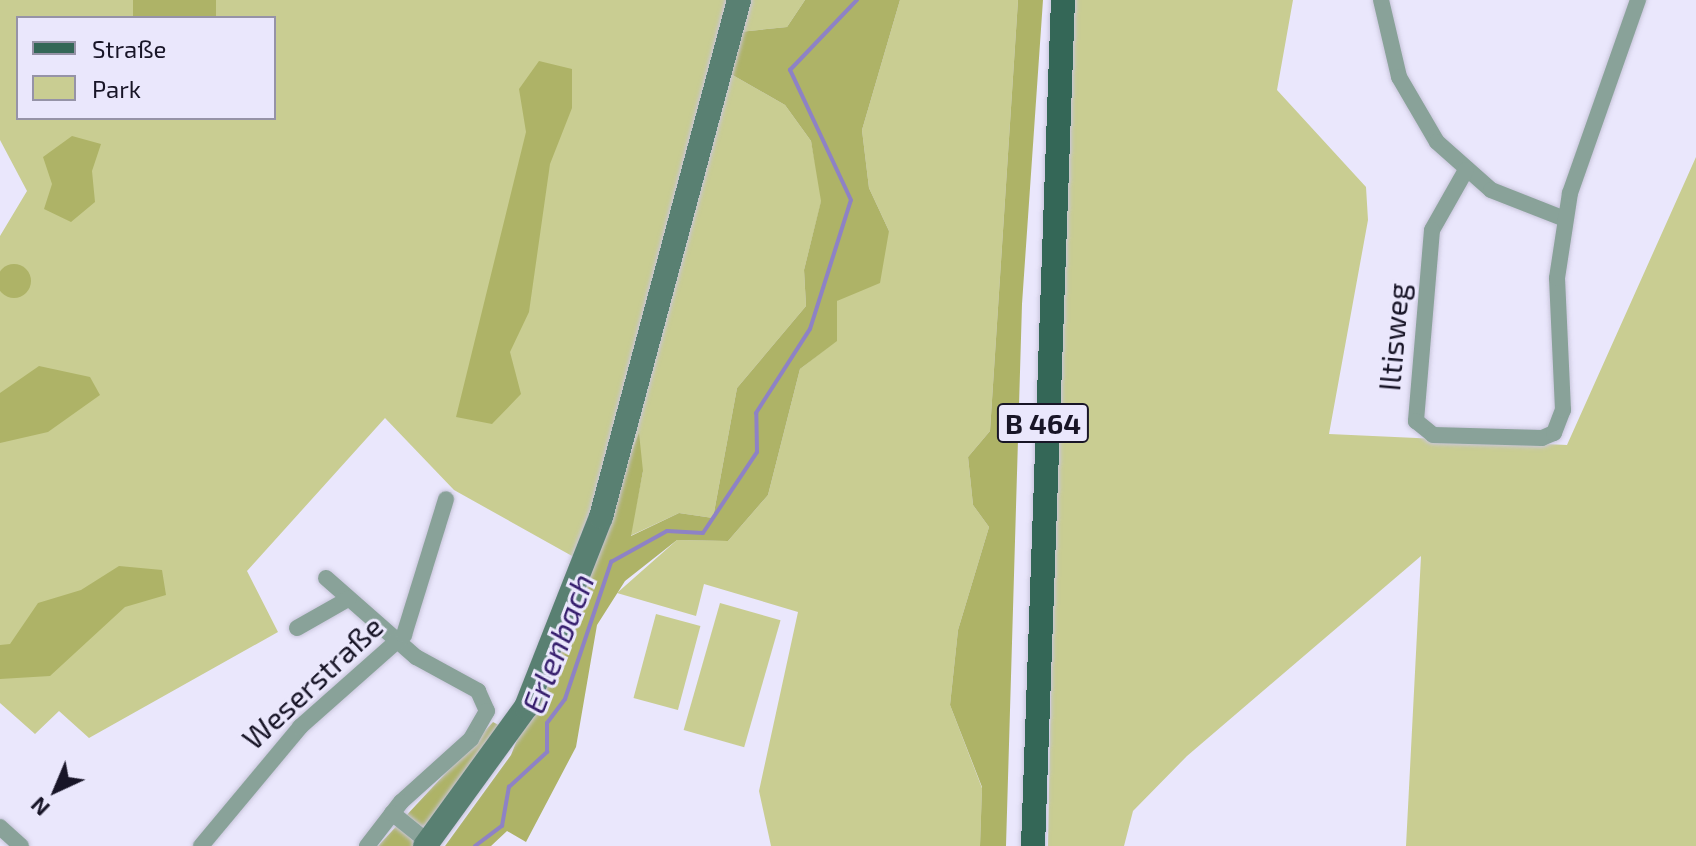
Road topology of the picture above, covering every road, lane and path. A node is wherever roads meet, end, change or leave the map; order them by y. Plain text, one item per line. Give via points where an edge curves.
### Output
1 (739, 0) edge
2 (1063, 0) edge
3 (1381, 0) edge
4 (1638, 0) edge
5 (1466, 170) junction
6 (1565, 219) junction
7 (446, 499) dead end
8 (326, 578) dead end
9 (348, 599) junction
10 (297, 628) dead end
11 (397, 643) junction
12 (392, 813) junction
13 (0, 827) edge
14 (427, 844) edge
15 (21, 846) edge
16 (201, 846) edge
17 (367, 846) edge
18 (1033, 846) edge

1 - 14 street via 601,517 526,707
2 - 18 main road, B 464
3 - 5 street via 1406,93
4 - 6 street via 1591,119
5 - 6 street via 1507,198
5 - 6 street, Iltisweg via 1432,230 1416,421 1441,436 1529,440 1554,433 1563,410 1556,307
7 - 11 street, Weserstraße via 410,625
8 - 9 street
9 - 10 street
9 - 11 street
11 - 12 street via 478,691 487,711 471,739
11 - 16 street, Weserstraße via 284,742
12 - 14 street
12 - 17 street
13 - 15 street

